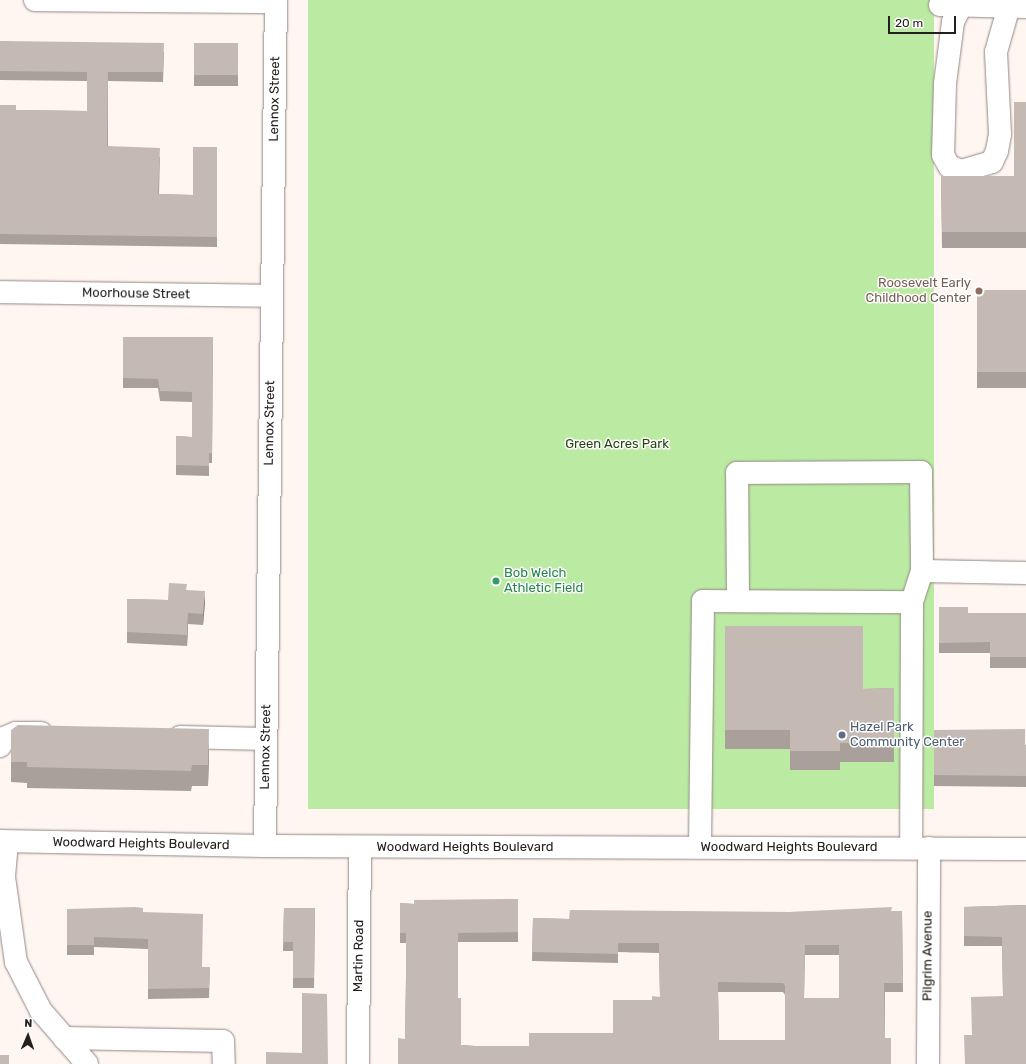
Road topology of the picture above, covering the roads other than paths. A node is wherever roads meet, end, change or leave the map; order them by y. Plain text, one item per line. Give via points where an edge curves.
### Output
1 (35, 0) edge
2 (276, 1) edge
3 (940, 5) dead end
4 (961, 6) junction
5 (1017, 6) edge
6 (0, 292) edge
7 (272, 296) junction
8 (922, 571) junction
9 (1026, 573) edge
10 (738, 601) junction
11 (912, 602) junction
12 (63, 734) edge
13 (157, 736) edge
14 (266, 739) junction
15 (0, 746) edge
16 (3, 841) edge
17 (265, 846) junction
18 (360, 847) junction
19 (700, 847) junction
20 (920, 848) junction
21 (1026, 849) edge
22 (64, 1038) junction
23 (87, 1064) edge
24 (224, 1064) edge
25 (358, 1064) edge
26 (928, 1064) edge

1 - 2 street
2 - 7 street, Lennox Street
3 - 4 street
4 - 5 street
4 - 5 street via 953,22 946,77 943,155 949,166 962,171 992,162 997,151 1000,134 996,52
6 - 7 street, Moorhouse Street
7 - 14 street, Lennox Street
8 - 9 street
8 - 10 street, Pilgrim Avenue via 921,472 737,473
8 - 11 street, Pilgrim Avenue
10 - 11 street
10 - 19 street via 703,601
11 - 20 street, Pilgrim Avenue
12 - 15 street via 16,733 4,738
13 - 14 street
14 - 17 street, Lennox Street
16 - 17 street, Woodward Heights Boulevard
16 - 22 street via 5,889 16,962 41,1011
17 - 18 street, Woodward Heights Boulevard
18 - 19 street, Woodward Heights Boulevard
18 - 25 street, Martin Road
19 - 20 street, Woodward Heights Boulevard
20 - 21 street, Woodward Heights Boulevard
20 - 26 street, Pilgrim Avenue
22 - 23 street
22 - 24 street via 223,1041

